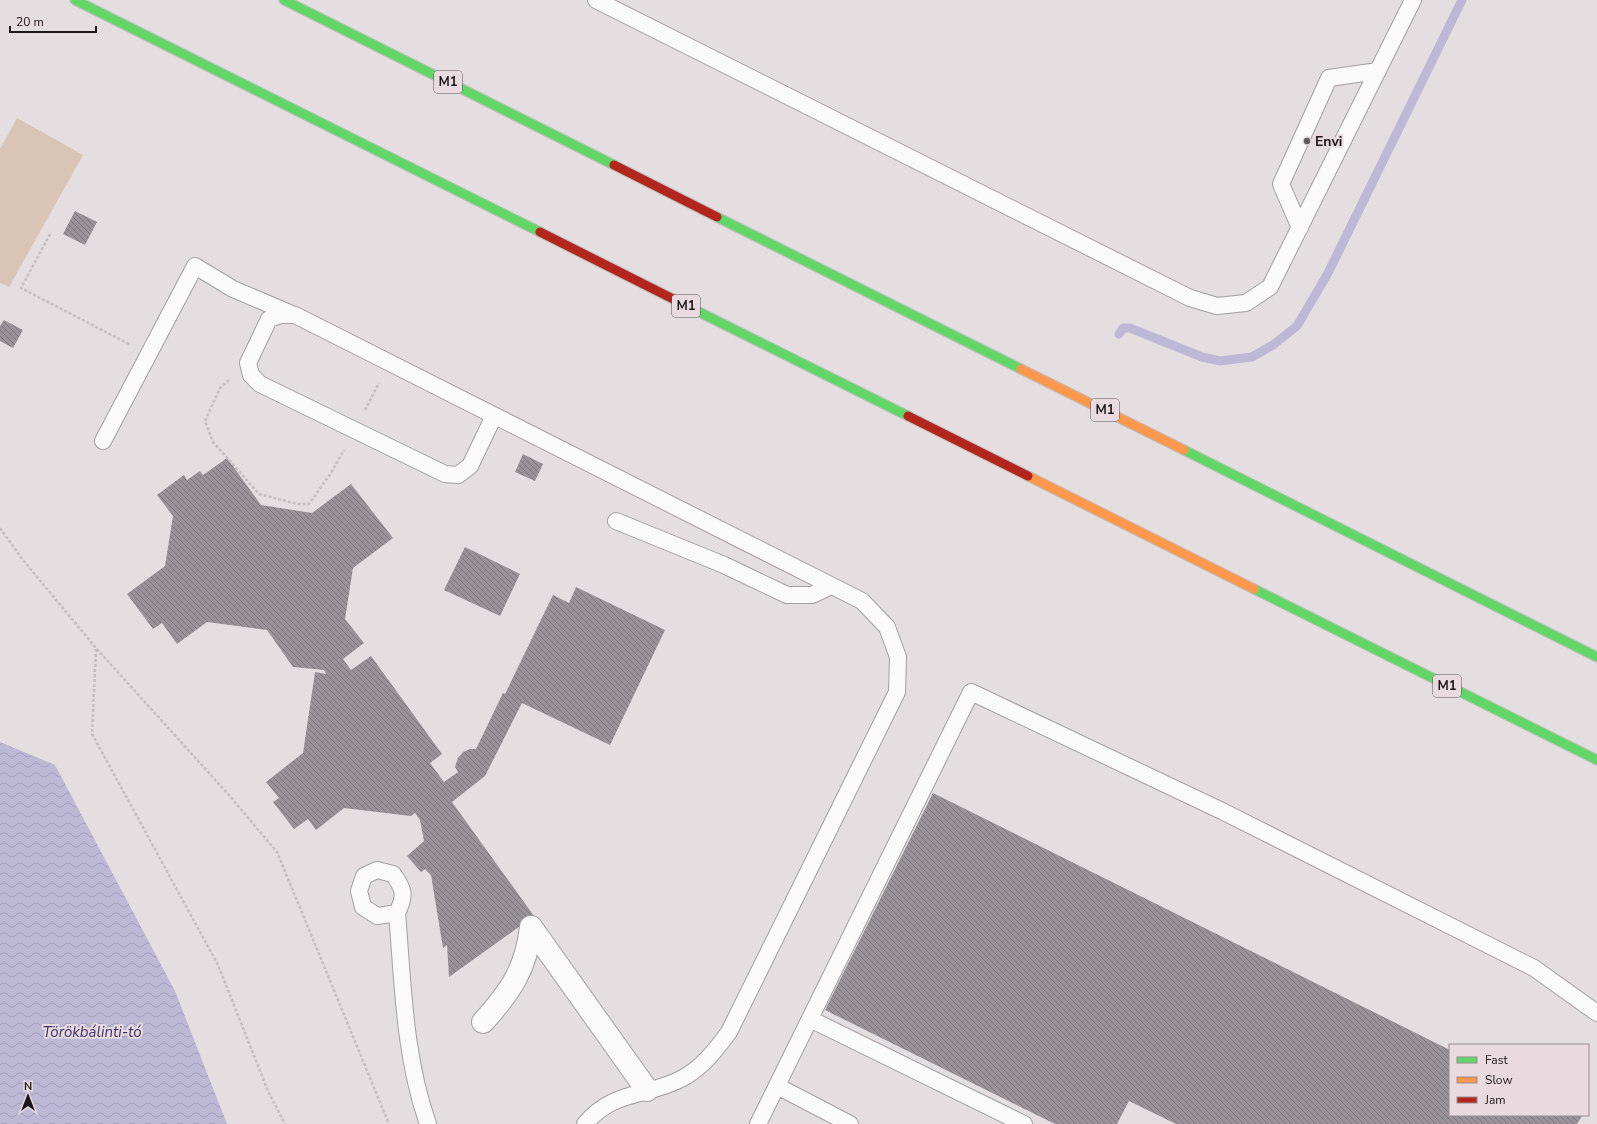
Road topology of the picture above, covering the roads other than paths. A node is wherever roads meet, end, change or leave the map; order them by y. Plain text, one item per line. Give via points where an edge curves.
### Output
1 (75, 0) edge
2 (284, 0) edge
3 (596, 0) edge
4 (1413, 0) edge
5 (1378, 71) junction
6 (1300, 228) junction
7 (295, 315) junction
8 (494, 416) junction
9 (103, 441) dead end
10 (616, 521) dead end
11 (831, 586) junction
12 (1597, 657) edge
13 (1597, 760) edge
14 (397, 913) dead end
15 (1597, 1013) edge
16 (810, 1019) junction
17 (483, 1022) dead end
18 (777, 1086) junction
19 (646, 1090) junction
20 (428, 1124) edge
21 (585, 1124) edge
22 (758, 1124) edge
23 (850, 1124) edge
24 (1024, 1124) edge

1 - 13 highway, M1
2 - 12 highway, M1
3 - 6 lane via 1190,298 1217,306 1246,303 1270,287
4 - 5 lane
5 - 6 lane
5 - 6 lane via 1329,78 1281,184
7 - 8 lane
7 - 8 lane via 281,315 269,319 248,362 250,374 260,384 445,474 458,475 470,466
7 - 9 lane via 233,289 195,266
8 - 11 lane
10 - 11 lane via 724,565 787,595 812,595
11 - 19 lane via 862,601 887,627 898,657 897,692 729,1032 707,1061 681,1079
14 - 20 lane via 407,1036
15 - 16 lane via 1534,968 1222,811 972,692
16 - 18 lane
16 - 24 lane
17 - 19 street via 518,978 529,946 531,927
18 - 22 lane
18 - 23 lane
19 - 21 lane via 607,1104

